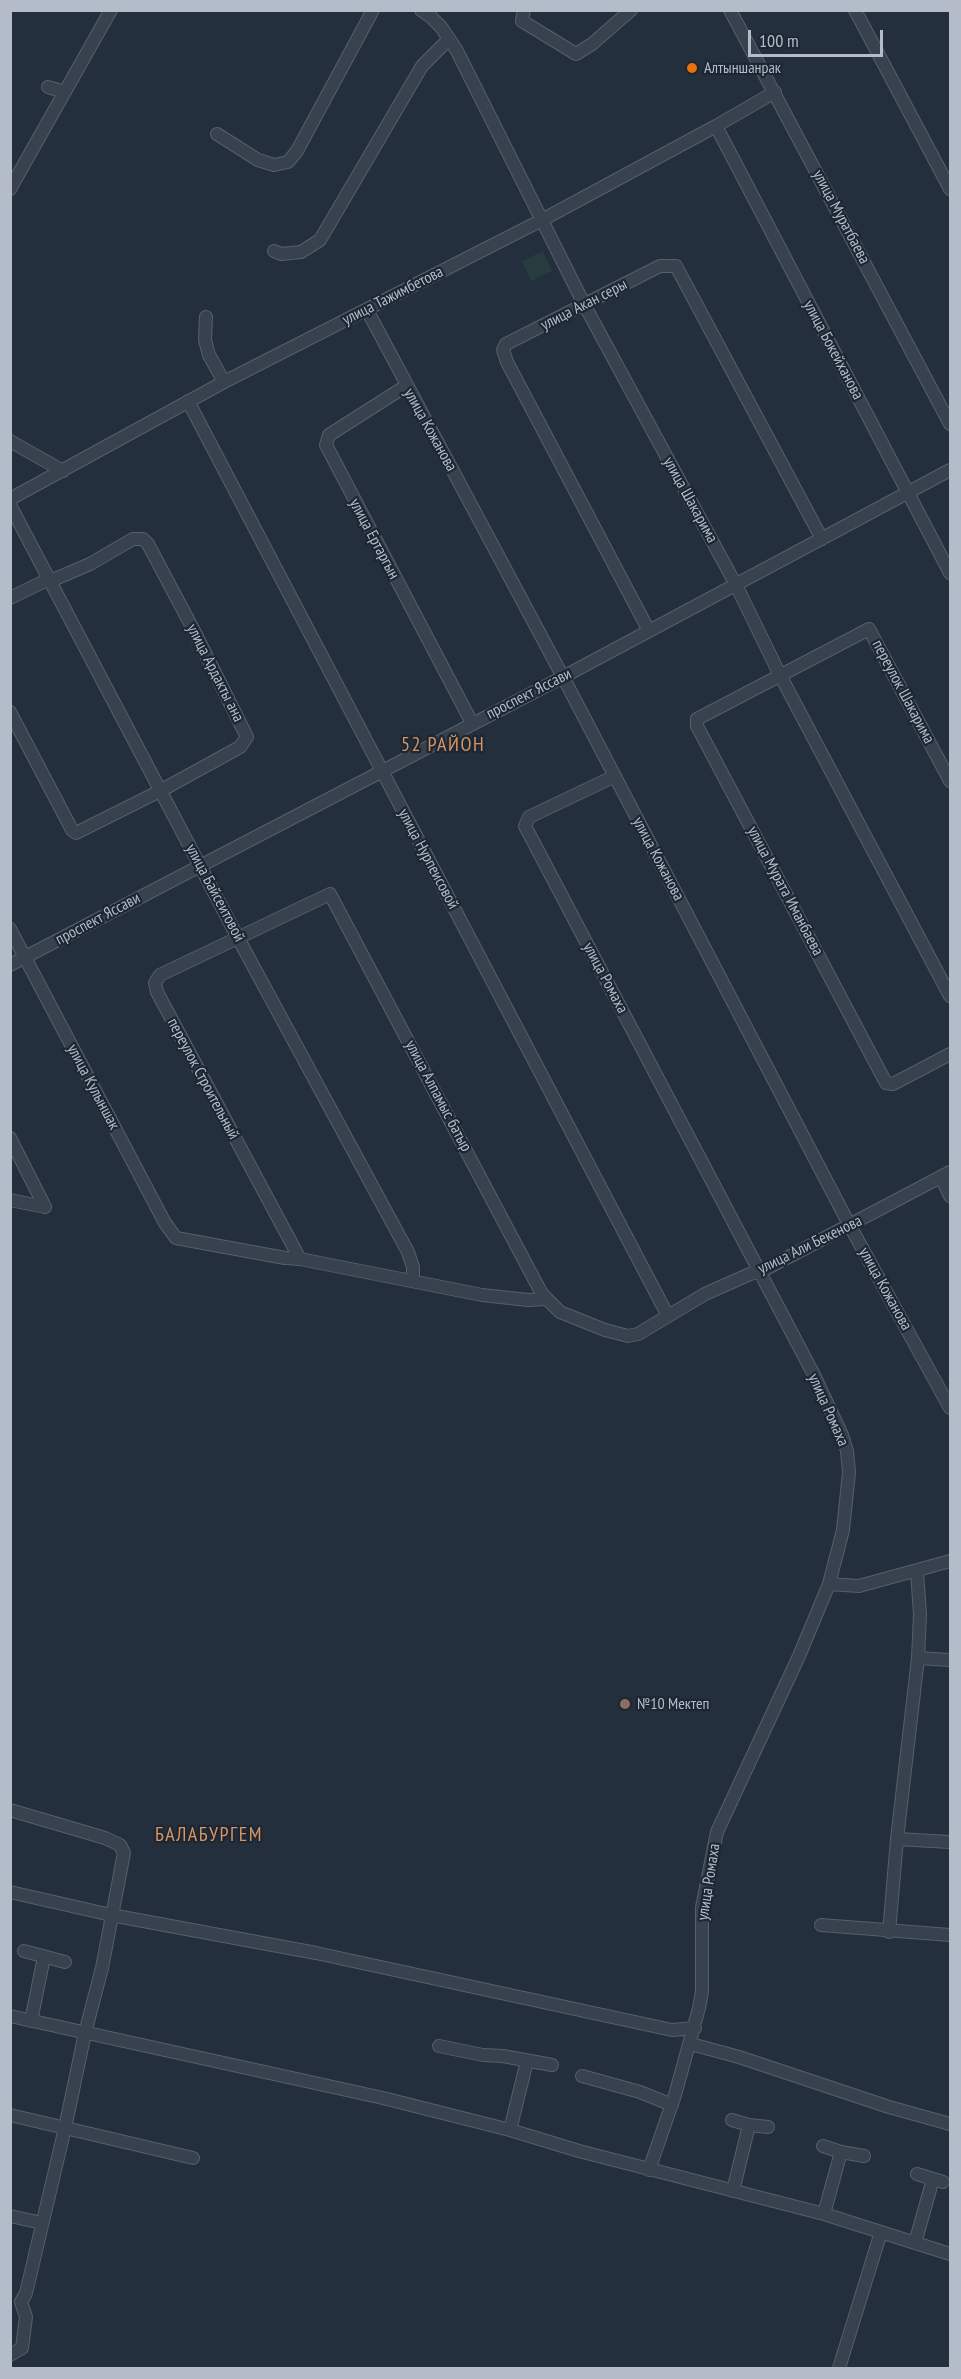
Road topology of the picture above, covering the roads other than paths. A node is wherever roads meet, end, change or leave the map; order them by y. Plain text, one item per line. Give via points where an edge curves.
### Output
1 (111, 10) edge
2 (373, 10) edge
3 (421, 10) edge
4 (524, 10) edge
5 (631, 10) edge
6 (730, 10) edge
7 (855, 10) edge
8 (449, 39) junction
9 (48, 87) dead end
10 (65, 92) junction
11 (775, 92) junction
12 (716, 126) junction
13 (217, 134) dead end
14 (10, 189) edge
15 (951, 189) edge
16 (542, 220) junction
17 (274, 251) dead end
18 (585, 306) junction
19 (367, 310) junction
20 (206, 317) dead end
21 (225, 382) junction
22 (406, 386) junction
23 (188, 401) junction
24 (951, 424) edge
25 (10, 441) edge
26 (951, 470) edge
27 (63, 471) junction
28 (908, 494) junction
29 (10, 499) edge
30 (10, 505) edge
31 (822, 539) junction
32 (951, 573) edge
33 (50, 579) junction
34 (736, 585) junction
35 (10, 598) edge
36 (649, 631) junction
37 (780, 675) junction
38 (563, 676) junction
39 (10, 712) edge
40 (472, 723) junction
41 (382, 770) junction
42 (615, 776) junction
43 (951, 781) edge
44 (160, 790) junction
45 (200, 864) junction
46 (10, 929) edge
47 (238, 938) junction
48 (25, 957) junction
49 (10, 965) edge
50 (951, 996) edge
51 (951, 1054) edge
52 (10, 1138) edge
53 (946, 1174) edge
54 (951, 1196) edge
55 (10, 1200) edge
56 (850, 1226) junction
57 (300, 1259) junction
58 (760, 1272) junction
59 (413, 1281) junction
60 (546, 1299) junction
61 (668, 1316) junction
62 (951, 1407) edge
63 (951, 1561) edge
64 (917, 1572) junction
65 (829, 1584) junction
66 (918, 1659) junction
67 (951, 1660) edge
68 (10, 1810) edge
69 (897, 1839) junction
70 (951, 1842) edge
71 (10, 1892) edge
72 (111, 1916) junction
73 (821, 1925) dead end
74 (889, 1932) junction
75 (951, 1935) edge
76 (24, 1951) dead end
77 (44, 1957) junction
78 (65, 1962) dead end
79 (10, 2016) edge
80 (31, 2021) junction
81 (695, 2028) junction
82 (85, 2033) junction
83 (691, 2044) junction
84 (440, 2046) dead end
85 (527, 2061) junction
86 (552, 2065) dead end
87 (582, 2076) dead end
88 (672, 2105) junction
89 (10, 2115) edge
90 (732, 2120) dead end
91 (951, 2124) edge
92 (749, 2125) junction
93 (768, 2127) dead end
94 (65, 2128) junction
95 (510, 2130) junction
96 (823, 2146) dead end
97 (841, 2152) junction
98 (864, 2156) dead end
99 (193, 2158) dead end
100 (649, 2170) junction
101 (918, 2174) dead end
102 (733, 2191) junction
103 (824, 2214) junction
104 (10, 2216) edge
105 (42, 2223) junction
106 (881, 2232) junction
107 (915, 2243) junction
108 (951, 2254) edge
109 (16, 2304) edge
110 (10, 2355) edge
111 (839, 2368) edge

1 - 10 street
2 - 13 street via 288,162 274,165 258,160
3 - 8 street, улица Шакарима via 432,17
4 - 5 street via 522,21 576,54
6 - 11 street, улица Муратбаева
7 - 15 street
8 - 16 street, улица Шакарима
8 - 17 street via 422,66 320,240 301,252
9 - 10 street
10 - 14 street
11 - 12 street, улица Тажимбетова
11 - 24 street, улица Муратбаева
12 - 16 street, улица Тажимбетова
12 - 28 street, улица Бокейханова
16 - 18 street, улица Шакарима
16 - 19 street, улица Тажимбетова
18 - 31 street, улица Акан серы via 660,266 676,266
18 - 34 street, улица Шакарима
18 - 36 street, улица Акан серы via 506,344 503,354
19 - 21 street, улица Тажимбетова
19 - 22 street, улица Кожанова
20 - 21 street via 209,355
21 - 23 street, улица Тажимбетова
22 - 38 street, улица Кожанова
22 - 40 street, улица Ертаргын via 328,435 326,445
23 - 27 street, улица Тажимбетова
23 - 41 street, улица Нурпеисовой
25 - 27 street
26 - 28 street, проспект Яссави
27 - 29 street, улица Тажимбетова
28 - 31 street, проспект Яссави
28 - 32 street, улица Бокейханова
30 - 33 street, улица Байсеитовой
31 - 34 street, проспект Яссави
33 - 35 street, улица Ардакты ана
33 - 44 street, улица Байсеитовой
33 - 44 street, улица Ардакты ана via 90,564 133,539 142,539 192,627 246,736 240,747
34 - 36 street, проспект Яссави
34 - 37 street, улица Шакарима
36 - 38 street, проспект Яссави
37 - 43 street, переулок Шакарима via 869,629
37 - 50 street, улица Шакарима
37 - 51 street, улица Мурата Иманбаева via 701,715 698,726 886,1083 893,1084
38 - 40 street, проспект Яссави
38 - 42 street, улица Кожанова
39 - 44 street, улица Ардакты ана via 74,832
40 - 41 street, проспект Яссави
41 - 45 street, проспект Яссави
41 - 61 street, улица Нурпеисовой
42 - 56 street, улица Кожанова
42 - 58 street, улица Ромаха via 528,817 525,826
44 - 45 street, улица Байсеитовой
45 - 47 street, улица Байсеитовой
45 - 48 street, проспект Яссави
46 - 48 street, улица Кулыншак
47 - 57 street, переулок Строительный via 157,976 155,987
47 - 59 street, улица Байсеитовой via 408,1252
47 - 60 street, улица Алпамыс батыр via 330,894
48 - 49 street, проспект Яссави
48 - 57 street, улица Кулыншак via 172,1235
52 - 55 street via 45,1207
53 - 54 street
53 - 56 street, улица Али Бекенова
56 - 58 street, улица Али Бекенова
56 - 62 street, улица Кожанова
57 - 59 street
58 - 61 street, улица Али Бекенова via 724,1284
58 - 65 street, улица Ромаха via 814,1375 847,1451 846,1508
59 - 60 street via 482,1295
60 - 61 street, улица Али Бекенова via 560,1312 628,1336
63 - 64 street
64 - 65 street via 859,1586
64 - 66 street
65 - 81 street, улица Ромаха via 717,1832 702,1907 702,1991
66 - 67 street
66 - 69 street
68 - 72 street via 120,1845 124,1853
69 - 70 street
69 - 74 street
71 - 72 street
72 - 81 street via 316,1953 672,2030
72 - 82 street
73 - 74 street
74 - 75 street
76 - 77 street
77 - 78 street
77 - 80 street
79 - 80 street
80 - 82 street
81 - 83 street, улица Ромаха
82 - 94 street
82 - 95 street
83 - 88 street, улица Ромаха
83 - 91 street
84 - 85 street
85 - 86 street
85 - 95 street
87 - 88 street
88 - 100 street, улица Ромаха
89 - 94 street
90 - 92 street
92 - 93 street
92 - 102 street
94 - 99 street
94 - 105 street
95 - 100 street
96 - 97 street
97 - 98 street
97 - 103 street
100 - 102 street
101 - 107 street via 938,2180
102 - 103 street
103 - 106 street
104 - 105 street
105 - 109 street via 26,2293
106 - 107 street
106 - 111 street
107 - 108 street
109 - 110 street via 26,2317 22,2348

